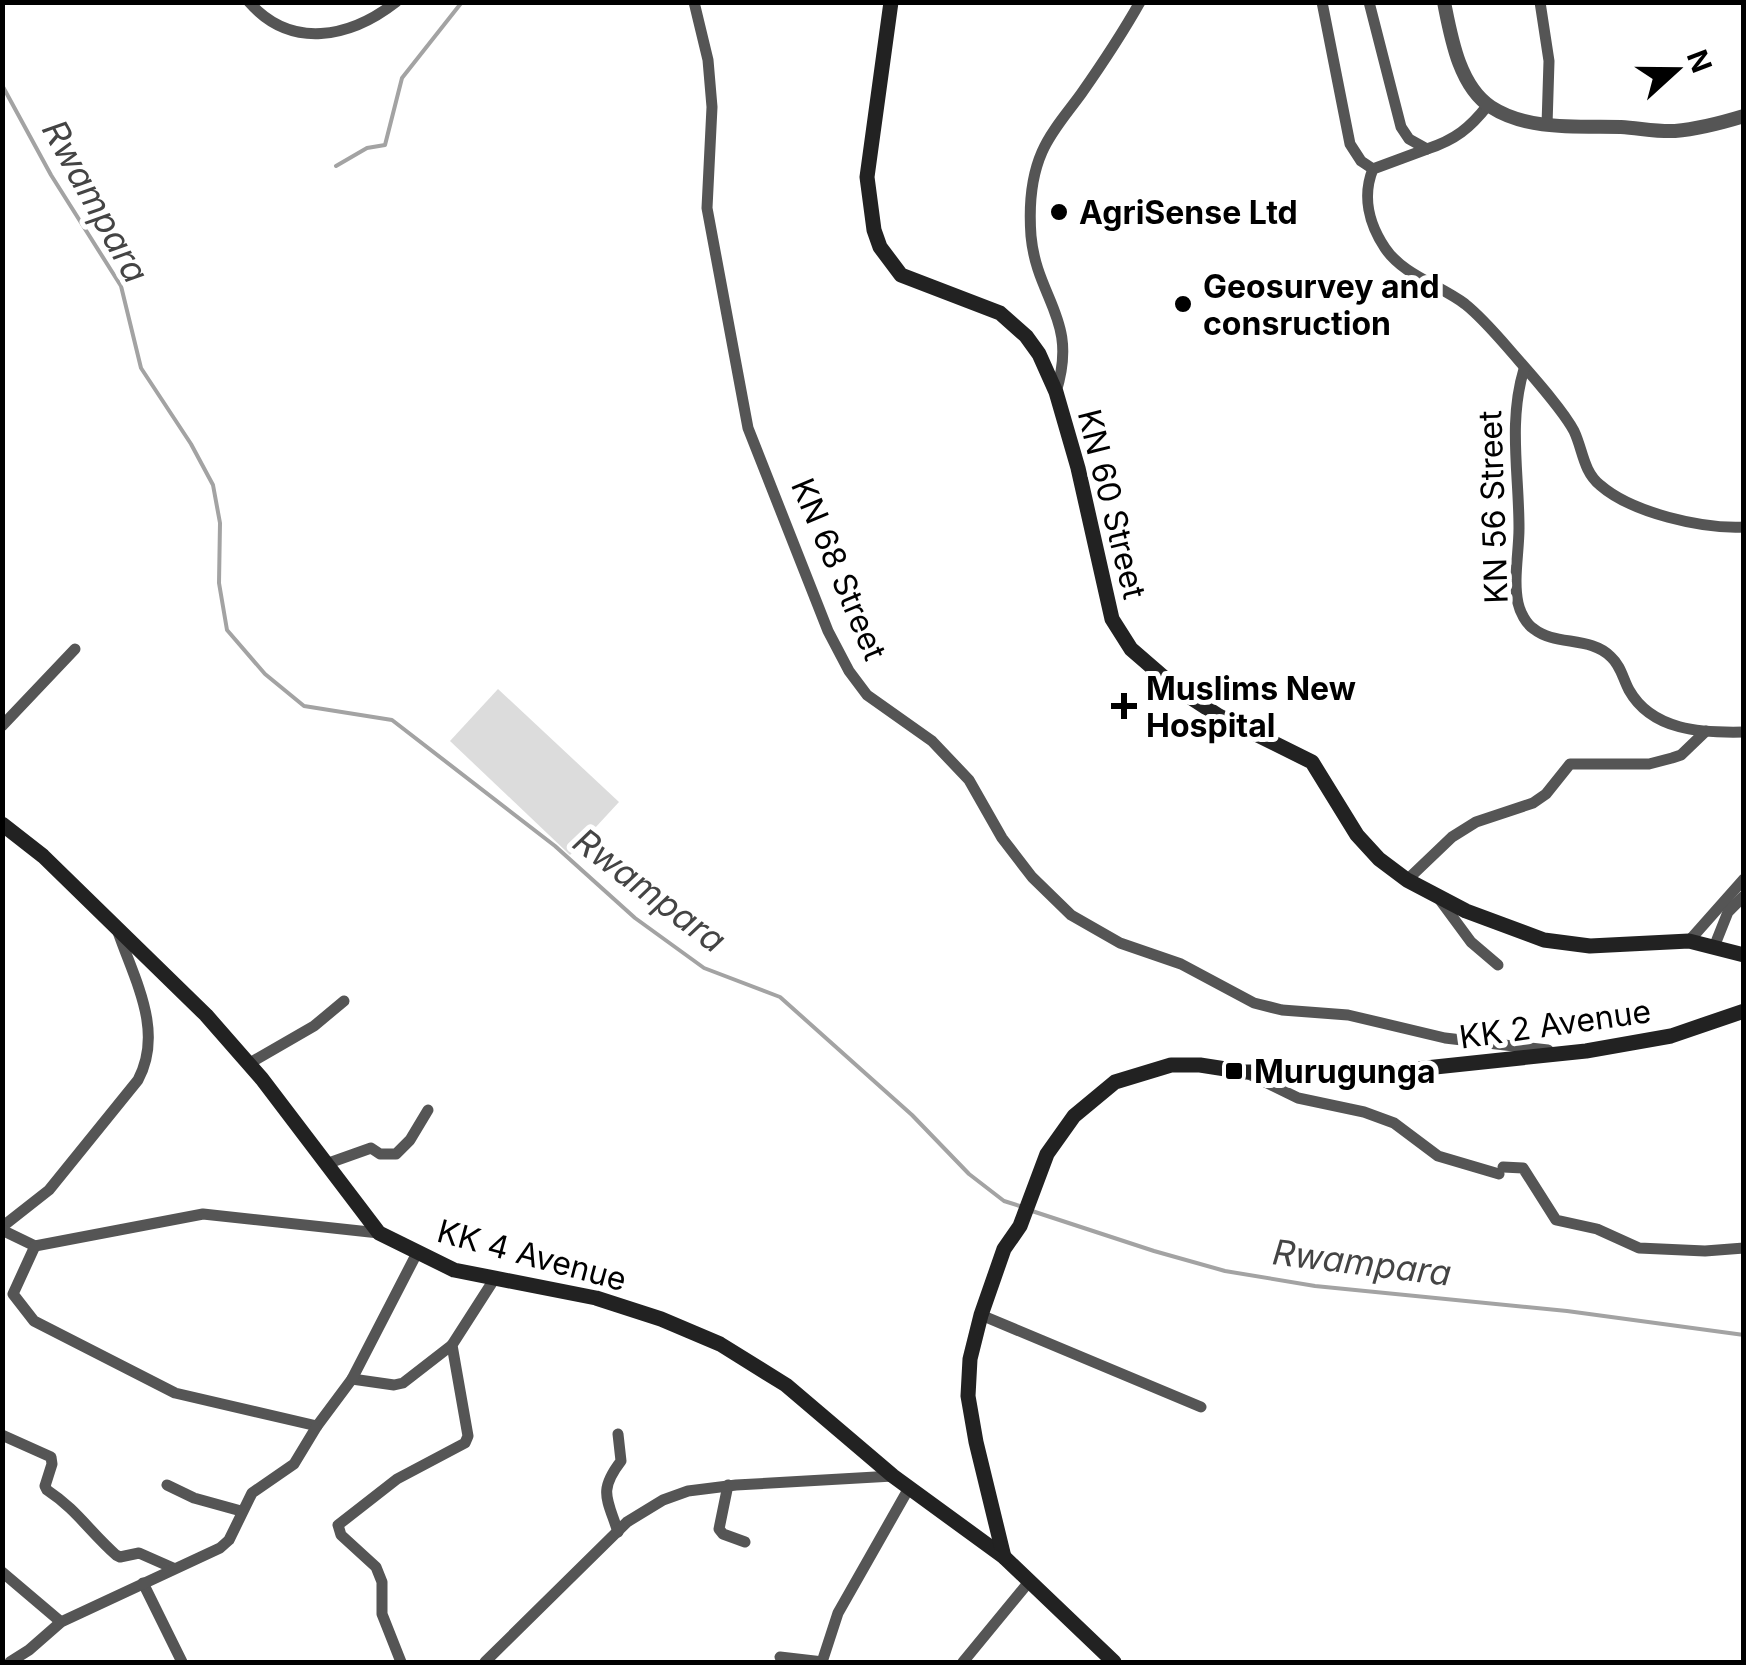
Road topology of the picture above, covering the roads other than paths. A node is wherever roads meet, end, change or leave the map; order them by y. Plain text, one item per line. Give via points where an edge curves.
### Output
1 (249, 2) edge
2 (396, 2) edge
3 (694, 2) edge
4 (1140, 2) edge
5 (1322, 2) edge
6 (1369, 2) edge
7 (1444, 2) edge
8 (1540, 2) edge
9 (890, 3) edge
10 (1488, 106) junction
11 (1744, 116) edge
12 (1547, 125) junction
13 (1427, 150) junction
14 (1373, 169) junction
15 (1524, 369) junction
16 (1056, 392) junction
17 (1744, 526) edge
18 (75, 648) dead end
19 (2, 726) edge
20 (1706, 731) junction
21 (1744, 732) edge
22 (3, 825) edge
23 (1744, 879) edge
24 (1407, 880) junction
25 (1438, 896) junction
26 (1744, 896) edge
27 (115, 924) junction
28 (1689, 941) junction
29 (1714, 947) junction
30 (1744, 956) edge
31 (1498, 965) dead end
32 (344, 1001) dead end
33 (1744, 1011) edge
34 (1572, 1052) junction
35 (248, 1064) junction
36 (1245, 1072) junction
37 (428, 1110) dead end
38 (326, 1164) junction
39 (2, 1229) edge
40 (378, 1233) junction
41 (35, 1246) junction
42 (1744, 1248) edge
43 (417, 1253) junction
44 (495, 1278) junction
45 (981, 1315) junction
46 (452, 1345) junction
47 (352, 1379) junction
48 (1201, 1407) dead end
49 (317, 1426) junction
50 (618, 1434) dead end
51 (2, 1435) edge
52 (893, 1476) junction
53 (167, 1485) dead end
54 (728, 1486) junction
55 (910, 1488) junction
56 (240, 1512) junction
57 (618, 1532) junction
58 (745, 1542) dead end
59 (1004, 1557) junction
60 (174, 1568) junction
61 (2, 1572) edge
62 (143, 1583) junction
63 (1028, 1583) junction
64 (62, 1622) junction
65 (780, 1657) dead end
66 (10, 1662) edge
67 (182, 1662) edge
68 (401, 1662) edge
69 (485, 1662) edge
70 (823, 1662) edge
71 (963, 1662) edge
72 (1114, 1662) edge

1 - 2 street via 284,30 322,34 357,26
3 - 34 street, KN 68 Street via 712,108 707,208 748,428 828,631 867,695 932,741 969,780 1032,877 1071,915 1120,943 1282,1010
4 - 16 street via 1037,164 1031,237 1064,336
5 - 14 street via 1350,144
6 - 13 street via 1401,128
7 - 10 street via 1460,63
8 - 12 street
9 - 16 main road, KN 60 Street via 867,178 880,247 901,276 1013,323 1039,354
10 - 12 street
10 - 13 street via 1466,132
11 - 12 street via 1674,131
13 - 14 street
14 - 15 street via 1370,218 1386,250 1468,306
15 - 17 street via 1574,432 1598,484 1675,520
15 - 20 street, KN 56 Street via 1513,424 1518,605 1535,631 1614,659 1645,712 1666,724
16 - 24 main road, KN 60 Street via 1119,636 1204,707 1312,762 1369,849
18 - 19 street
20 - 21 street, KN 56 Street
20 - 24 street via 1681,755 1649,764 1570,764 1546,794 1452,836
22 - 27 main road, KK 4 Avenue
23 - 28 street
24 - 25 main road, KN 60 Street
25 - 28 main road, KN 60 Street via 1544,940 1590,946
25 - 31 street via 1471,942
26 - 29 street via 1728,912
27 - 35 main road, KK 4 Avenue
27 - 39 street via 151,1033 148,1062 49,1190
28 - 29 main road, KN 60 Street
29 - 30 main road, KN 60 Street
32 - 35 street
33 - 34 main road, KK 2 Avenue via 1670,1036
34 - 36 main road, KK 2 Avenue via 1388,1072
35 - 38 main road, KK 4 Avenue
36 - 42 street via 1298,1098 1394,1123 1438,1156 1501,1171 1522,1168 1556,1220 1640,1248
36 - 45 main road, KK 2 Avenue via 1171,1065 1116,1082 1074,1116 1041,1164
37 - 38 street via 396,1154 372,1148
38 - 40 main road, KK 4 Avenue
39 - 41 street
40 - 41 street via 203,1214
40 - 43 main road, KK 4 Avenue
41 - 49 street via 13,1294 34,1321 174,1393
43 - 44 main road, KK 4 Avenue
43 - 47 street
44 - 46 street
44 - 52 main road, KK 4 Avenue via 596,1298 720,1344 786,1385
45 - 48 street
45 - 59 main road, KK 2 Avenue via 968,1396
46 - 47 street via 403,1383
46 - 68 street via 465,1443 396,1478 338,1525 376,1567 382,1614
47 - 49 street
49 - 56 street via 294,1464 252,1493
50 - 57 street via 621,1461 608,1476 606,1496
51 - 60 street via 51,1458 47,1490 116,1555 139,1554
52 - 54 street
52 - 55 main road, KK 4 Avenue
53 - 56 street
54 - 57 street via 663,1500
54 - 58 street via 718,1530
55 - 59 main road, KK 4 Avenue
55 - 70 street via 838,1613
56 - 60 street via 220,1548
57 - 69 street
59 - 63 main road, KK 4 Avenue
60 - 62 street
61 - 64 street
62 - 64 street
62 - 67 street
63 - 71 street
63 - 72 main road, KK 4 Avenue
64 - 66 street
65 - 70 street

